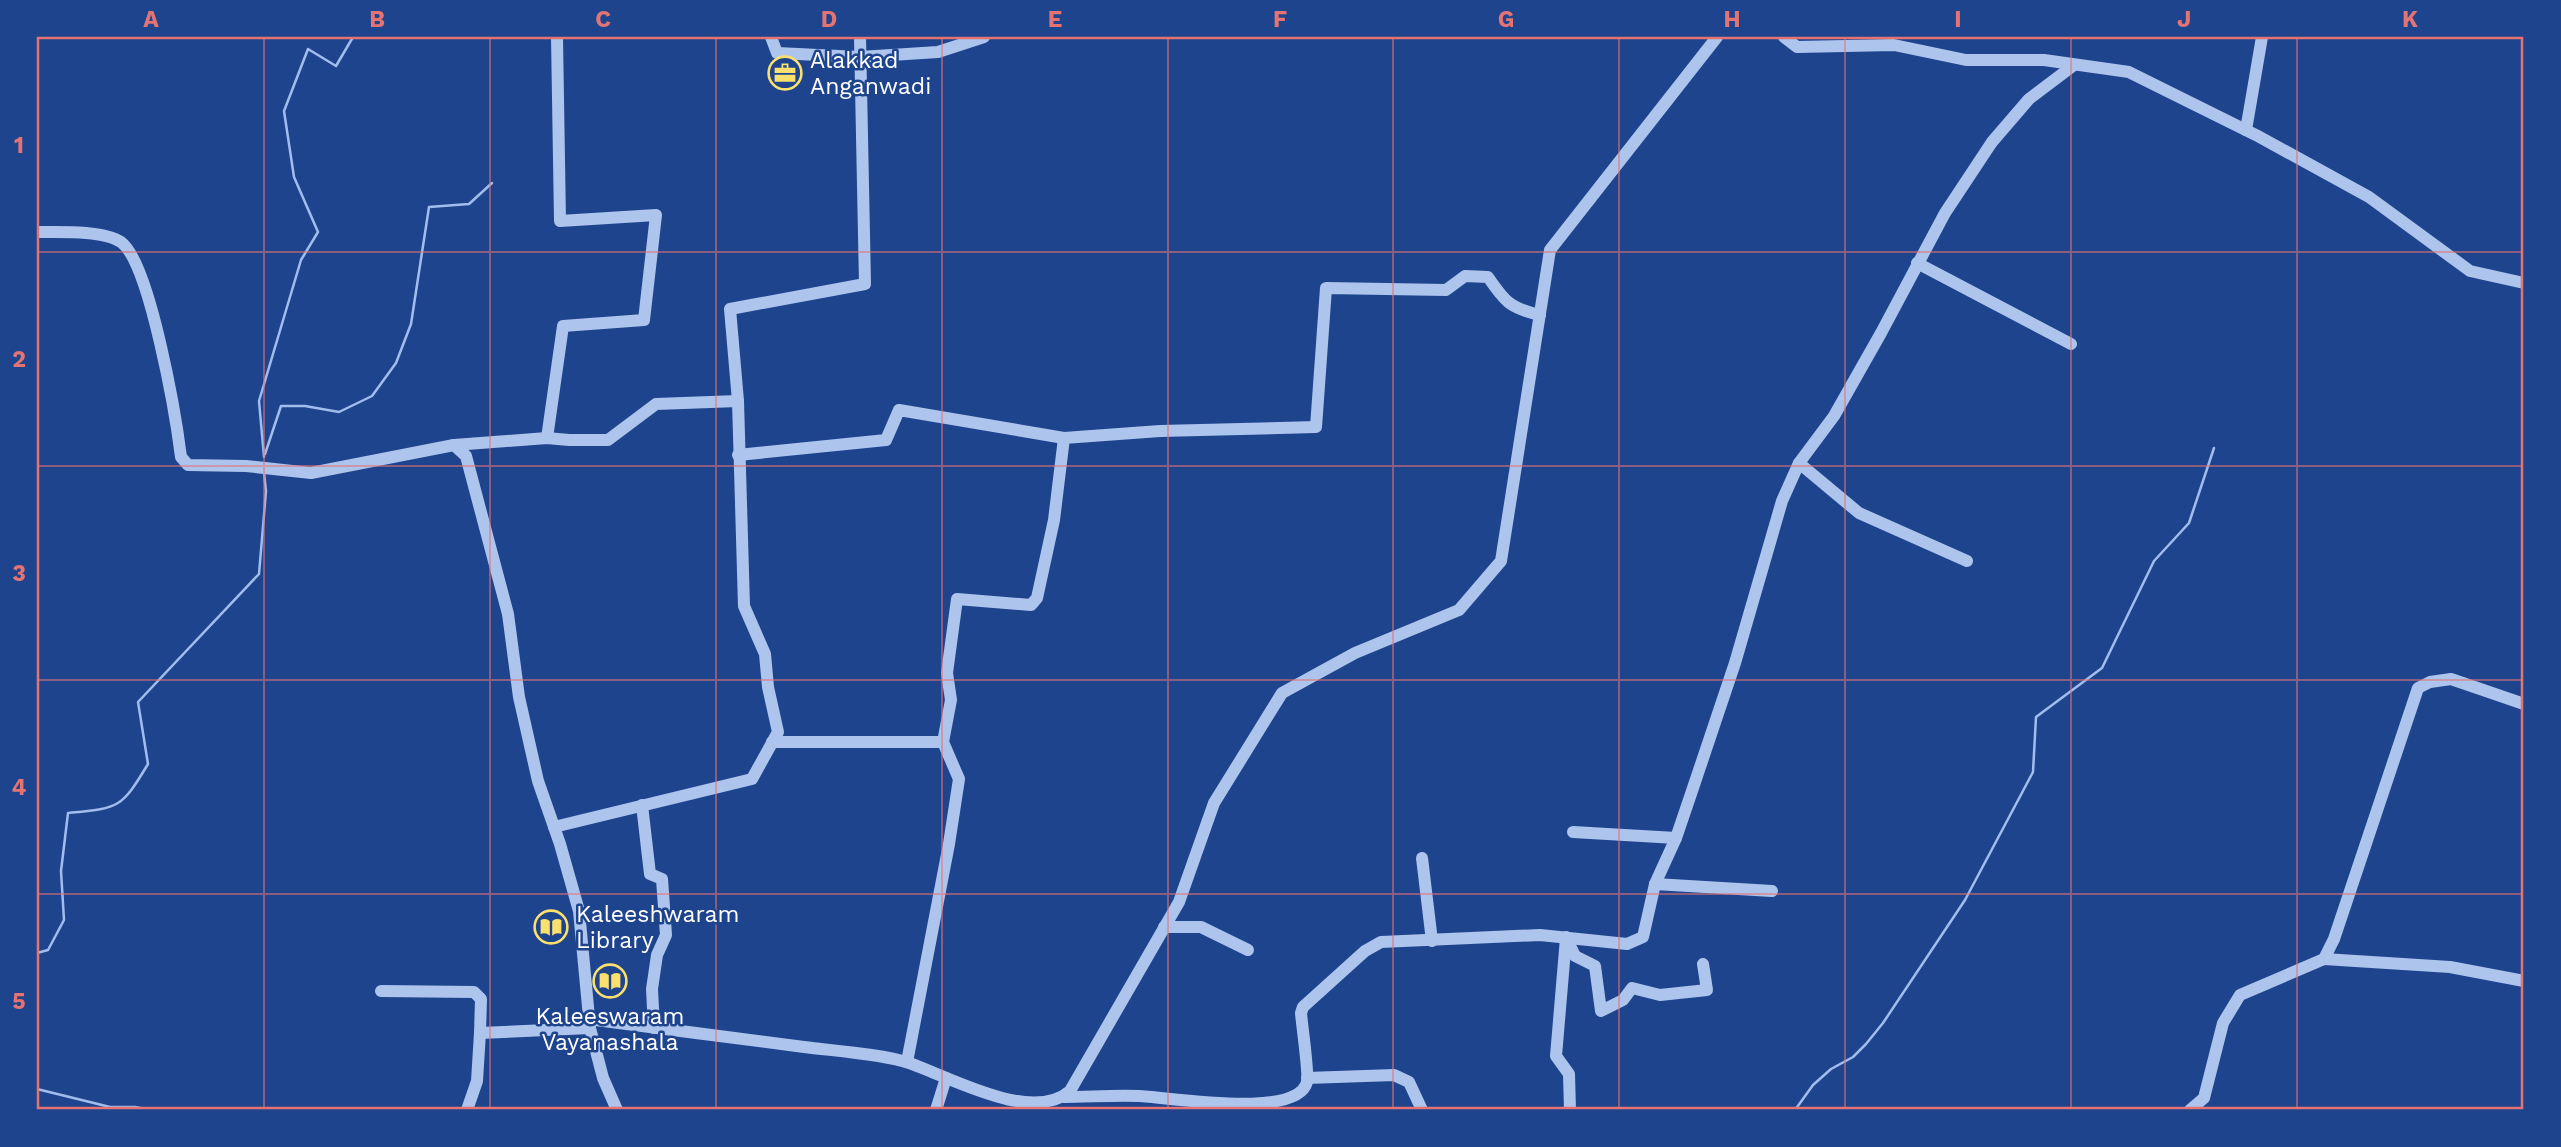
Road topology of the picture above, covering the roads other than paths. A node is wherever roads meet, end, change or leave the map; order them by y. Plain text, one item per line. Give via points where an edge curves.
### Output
1 (557, 37) edge
2 (771, 37) edge
3 (860, 37) edge
4 (984, 37) edge
5 (1717, 37) edge
6 (1784, 37) edge
7 (2262, 37) edge
8 (860, 57) junction
9 (2074, 65) junction
10 (2246, 130) junction
11 (37, 232) edge
12 (1917, 263) junction
13 (2524, 283) edge
14 (1540, 315) junction
15 (2071, 344) dead end
16 (738, 401) junction
17 (547, 438) junction
18 (1063, 438) junction
19 (454, 445) junction
20 (738, 456) junction
21 (1799, 463) junction
22 (1967, 561) dead end
23 (2524, 704) edge
24 (772, 742) junction
25 (943, 742) junction
26 (642, 805) junction
27 (554, 827) junction
28 (1573, 832) dead end
29 (1676, 838) junction
30 (1422, 858) dead end
31 (1655, 884) junction
32 (1772, 891) dead end
33 (1164, 927) junction
34 (1566, 937) junction
35 (1432, 941) junction
36 (1248, 950) dead end
37 (2324, 958) junction
38 (1703, 964) dead end
39 (2524, 981) edge
40 (382, 991) dead end
41 (589, 1023) junction
42 (654, 1028) junction
43 (480, 1033) junction
44 (907, 1062) junction
45 (946, 1078) junction
46 (1307, 1078) junction
47 (1063, 1097) junction
48 (1084, 1104) edge
49 (1171, 1104) edge
50 (467, 1110) edge
51 (617, 1110) edge
52 (936, 1110) edge
53 (1422, 1110) edge
54 (1570, 1110) edge
55 (2190, 1110) edge

1 - 17 street via 559,221 656,215 644,320 563,326
2 - 8 street via 777,53
3 - 8 street
4 - 8 street via 938,52
5 - 14 street via 1550,250
6 - 9 street via 1797,47 1894,45 1966,61
7 - 10 street
8 - 16 street via 865,284 730,309
9 - 10 street via 2129,72
9 - 12 street via 2029,99 1992,142
10 - 13 street via 2369,197 2470,271
11 - 19 street via 105,236 128,249 154,313 181,457 188,465 311,473
12 - 15 street
12 - 21 street via 1846,394
14 - 18 street via 1517,310 1488,277 1465,276 1446,290 1326,288 1316,427
14 - 33 street via 1501,561 1459,610 1355,653 1282,692 1214,803 1179,902
16 - 17 street via 656,404 608,440
16 - 20 street
17 - 19 street
18 - 20 street via 899,410 886,440
18 - 25 street via 1055,520 1037,598 1031,605 957,599 947,673 951,700
19 - 27 street via 466,456 508,614 519,697
20 - 24 street via 744,606 765,654 778,732
21 - 22 street via 1859,513
21 - 29 street via 1782,501 1735,663
23 - 37 street via 2451,679 2418,688
24 - 25 street
24 - 26 street via 752,779
25 - 44 street via 959,779
26 - 27 street
26 - 42 street via 650,874 662,880 666,936 657,955 652,989
27 - 41 street via 579,911
28 - 29 street
29 - 31 street
30 - 35 street
31 - 32 street
31 - 34 street via 1643,937 1636,942
33 - 36 street via 1201,927
33 - 47 street
34 - 35 street
34 - 38 street via 1575,956 1595,966 1601,1011 1623,1000 1632,988 1660,995 1707,990
34 - 54 street via 1556,1056 1569,1074
35 - 46 street via 1375,944 1306,1004 1301,1013
37 - 39 street via 2450,967
37 - 55 street via 2240,995 2223,1023 2204,1098
40 - 43 street via 474,992 481,999
41 - 42 street
41 - 43 street
41 - 51 street via 603,1078
42 - 44 street
43 - 50 street via 477,1081
44 - 45 street
45 - 47 street via 1017,1100
45 - 52 street
46 - 49 street via 1301,1093 1283,1101
46 - 53 street via 1395,1075 1409,1082
47 - 48 street
48 - 49 street via 1138,1096

